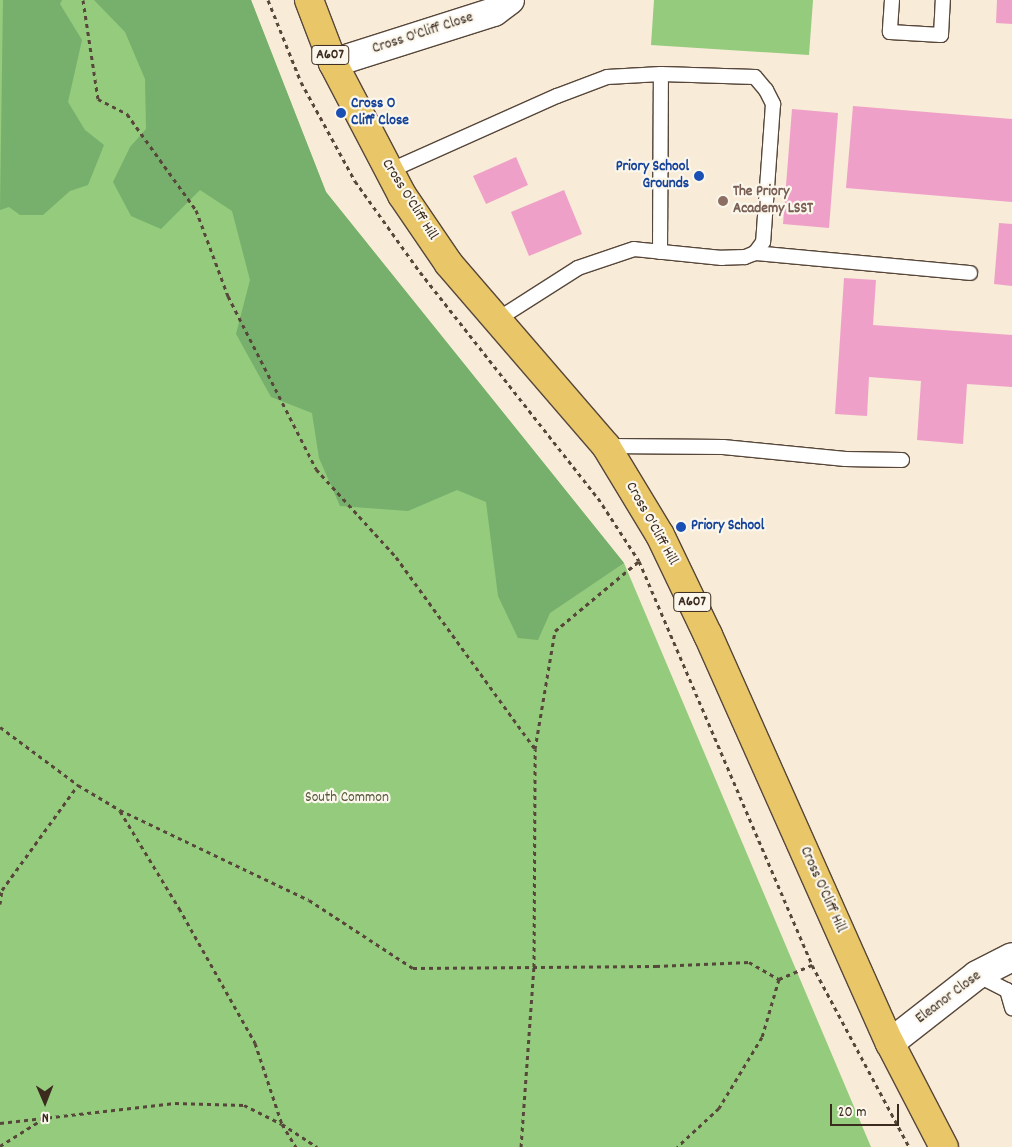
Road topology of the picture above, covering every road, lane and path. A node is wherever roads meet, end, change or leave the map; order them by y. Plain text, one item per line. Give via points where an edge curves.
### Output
1 (82, 0) edge
2 (309, 0) edge
3 (510, 0) edge
4 (892, 0) edge
5 (943, 0) edge
6 (333, 63) junction
7 (661, 74) junction
8 (389, 171) junction
9 (660, 252) junction
10 (755, 252) junction
11 (970, 274) dead end
12 (498, 319) junction
13 (606, 446) junction
14 (902, 460) dead end
15 (0, 726) edge
16 (535, 749) junction
17 (78, 785) junction
18 (120, 810) junction
19 (0, 904) edge
20 (1012, 957) edge
21 (812, 965) junction
22 (534, 967) junction
23 (977, 975) junction
24 (780, 979) junction
25 (1012, 1008) edge
26 (890, 1044) junction
27 (49, 1115) junction
28 (0, 1123) edge
29 (282, 1124) junction
30 (0, 1146) edge
31 (296, 1147) edge
32 (316, 1147) edge
33 (521, 1147) edge
34 (677, 1147) edge
35 (909, 1147) edge
36 (944, 1147) edge

1 - 16 path via 98,99 127,114 196,210 228,296 316,469 396,557
2 - 6 main road, Cross O'Cliff Hill / A607
3 - 6 street, Cross O'Cliff Close via 494,12
4 - 5 lane via 890,32 941,35
6 - 8 main road, Cross O'Cliff Hill / A607
7 - 8 lane via 608,77 557,96
7 - 9 lane
7 - 10 lane via 755,76 766,90 773,104 763,242
8 - 12 main road, Cross O'Cliff Hill / A607 via 449,264
9 - 10 lane via 722,258 746,257
9 - 12 lane via 634,249 578,268
10 - 11 lane
12 - 13 main road, Cross O'Cliff Hill / A607
13 - 14 lane via 723,447
13 - 26 main road, Cross O'Cliff Hill / A607 via 660,535 708,635
15 - 17 path
16 - 21 path via 555,631 639,562
16 - 22 path
17 - 18 path
17 - 19 path via 2,890
18 - 22 path via 309,900 413,968
18 - 29 path via 180,908 255,1043
20 - 23 street, Eleanor Close
21 - 24 path
21 - 35 path
22 - 24 path via 749,962
22 - 33 path
23 - 25 lane via 1007,990
23 - 26 street, Eleanor Close
24 - 34 path via 762,1037 719,1108
26 - 36 main road, Cross O'Cliff Hill / A607
27 - 28 path
27 - 29 path via 175,1103 244,1105
27 - 30 path
29 - 31 path
29 - 32 path

